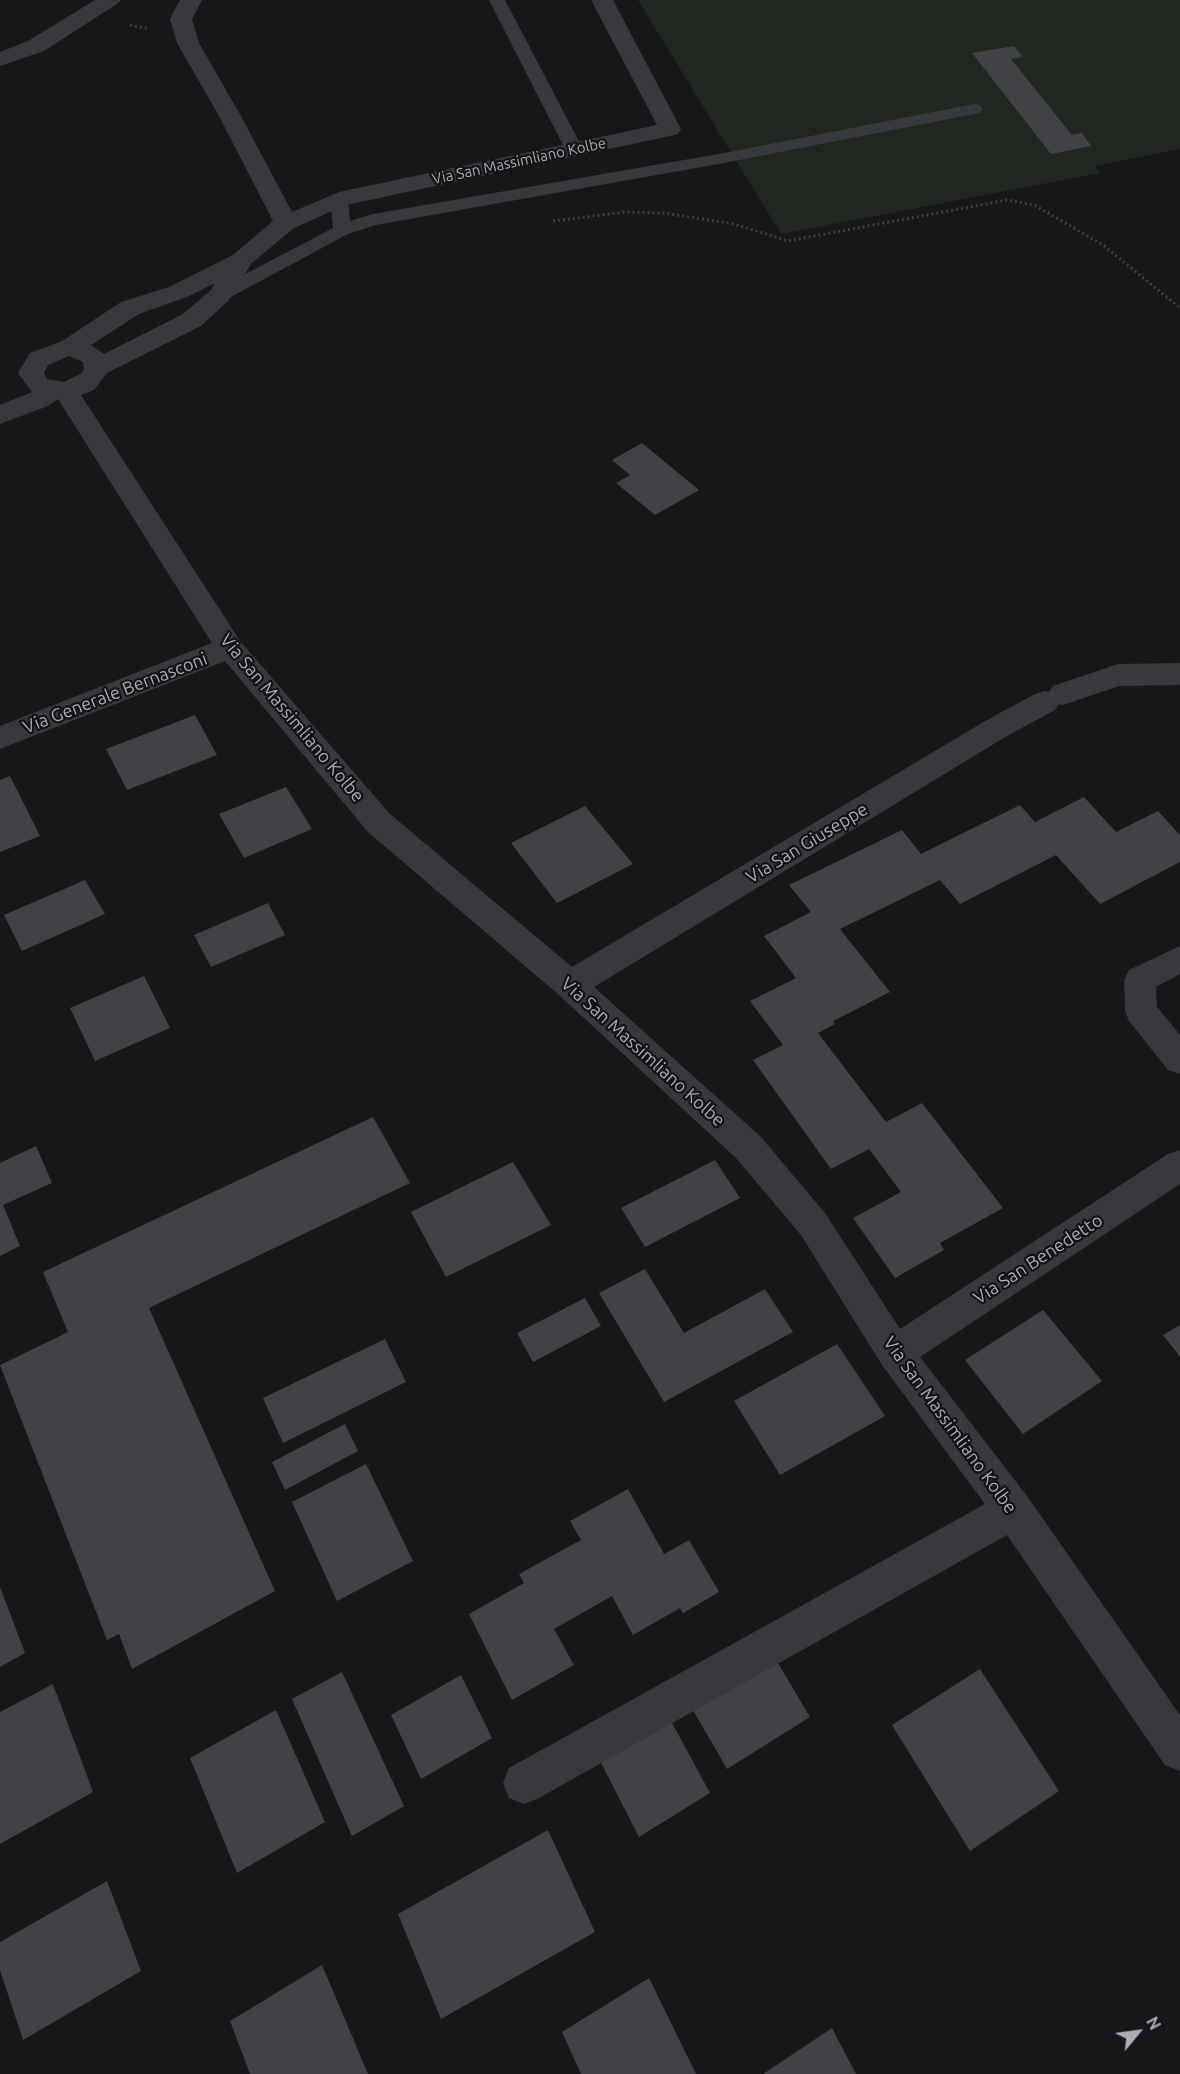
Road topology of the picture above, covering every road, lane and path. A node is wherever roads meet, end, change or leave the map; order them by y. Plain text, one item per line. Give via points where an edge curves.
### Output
1 (110, 0) edge
2 (191, 0) edge
3 (497, 0) edge
4 (602, 0) edge
5 (85, 15) junction
6 (153, 30) dead end
7 (0, 59) edge
8 (974, 110) dead end
9 (574, 149) junction
10 (339, 199) junction
11 (542, 222) dead end
12 (286, 223) junction
13 (342, 230) junction
14 (241, 260) junction
15 (220, 294) junction
16 (1180, 308) edge
17 (69, 348) junction
18 (97, 368) junction
19 (58, 390) junction
20 (0, 414) edge
21 (230, 648) junction
22 (1180, 674) edge
23 (0, 738) edge
24 (1180, 959) edge
25 (570, 985) junction
26 (1180, 1060) edge
27 (1180, 1164) edge
28 (896, 1353) junction
29 (1013, 1510) junction
30 (1180, 1750) edge
31 (524, 1783) dead end

1 - 5 street
2 - 12 street via 181,19 188,43
3 - 9 lane
4 - 9 street, Via San Massimliano Kolbe via 670,129
5 - 6 path
5 - 7 street via 36,46
8 - 13 lane via 373,220
9 - 10 street, Via San Massimliano Kolbe
10 - 12 street, Via San Massimliano Kolbe
10 - 13 lane
11 - 16 path via 625,212 664,213 734,224 788,241 1007,200 1034,205 1103,245
12 - 14 street, Via San Massimliano Kolbe
13 - 15 lane
14 - 15 street, Via San Massimliano Kolbe
14 - 17 street, Via San Massimliano Kolbe via 178,292 130,308
15 - 18 street, Via San Massimliano Kolbe via 192,320
17 - 18 street via 88,353
17 - 19 street via 48,353 31,373 38,385
18 - 19 street via 85,384
19 - 20 street
19 - 21 street, Via San Massimliano Kolbe
21 - 23 street, Via Generale Bernasconi
21 - 25 street, Via San Massimliano Kolbe via 379,824
22 - 25 street, Via San Giuseppe via 1118,675 1054,698 997,728
24 - 26 street via 1140,980 1141,1011
25 - 28 street, Via San Massimliano Kolbe via 748,1147 813,1224
27 - 28 street, Via San Benedetto
28 - 29 street, Via San Massimliano Kolbe
29 - 30 street, Via San Massimliano Kolbe
29 - 31 street

